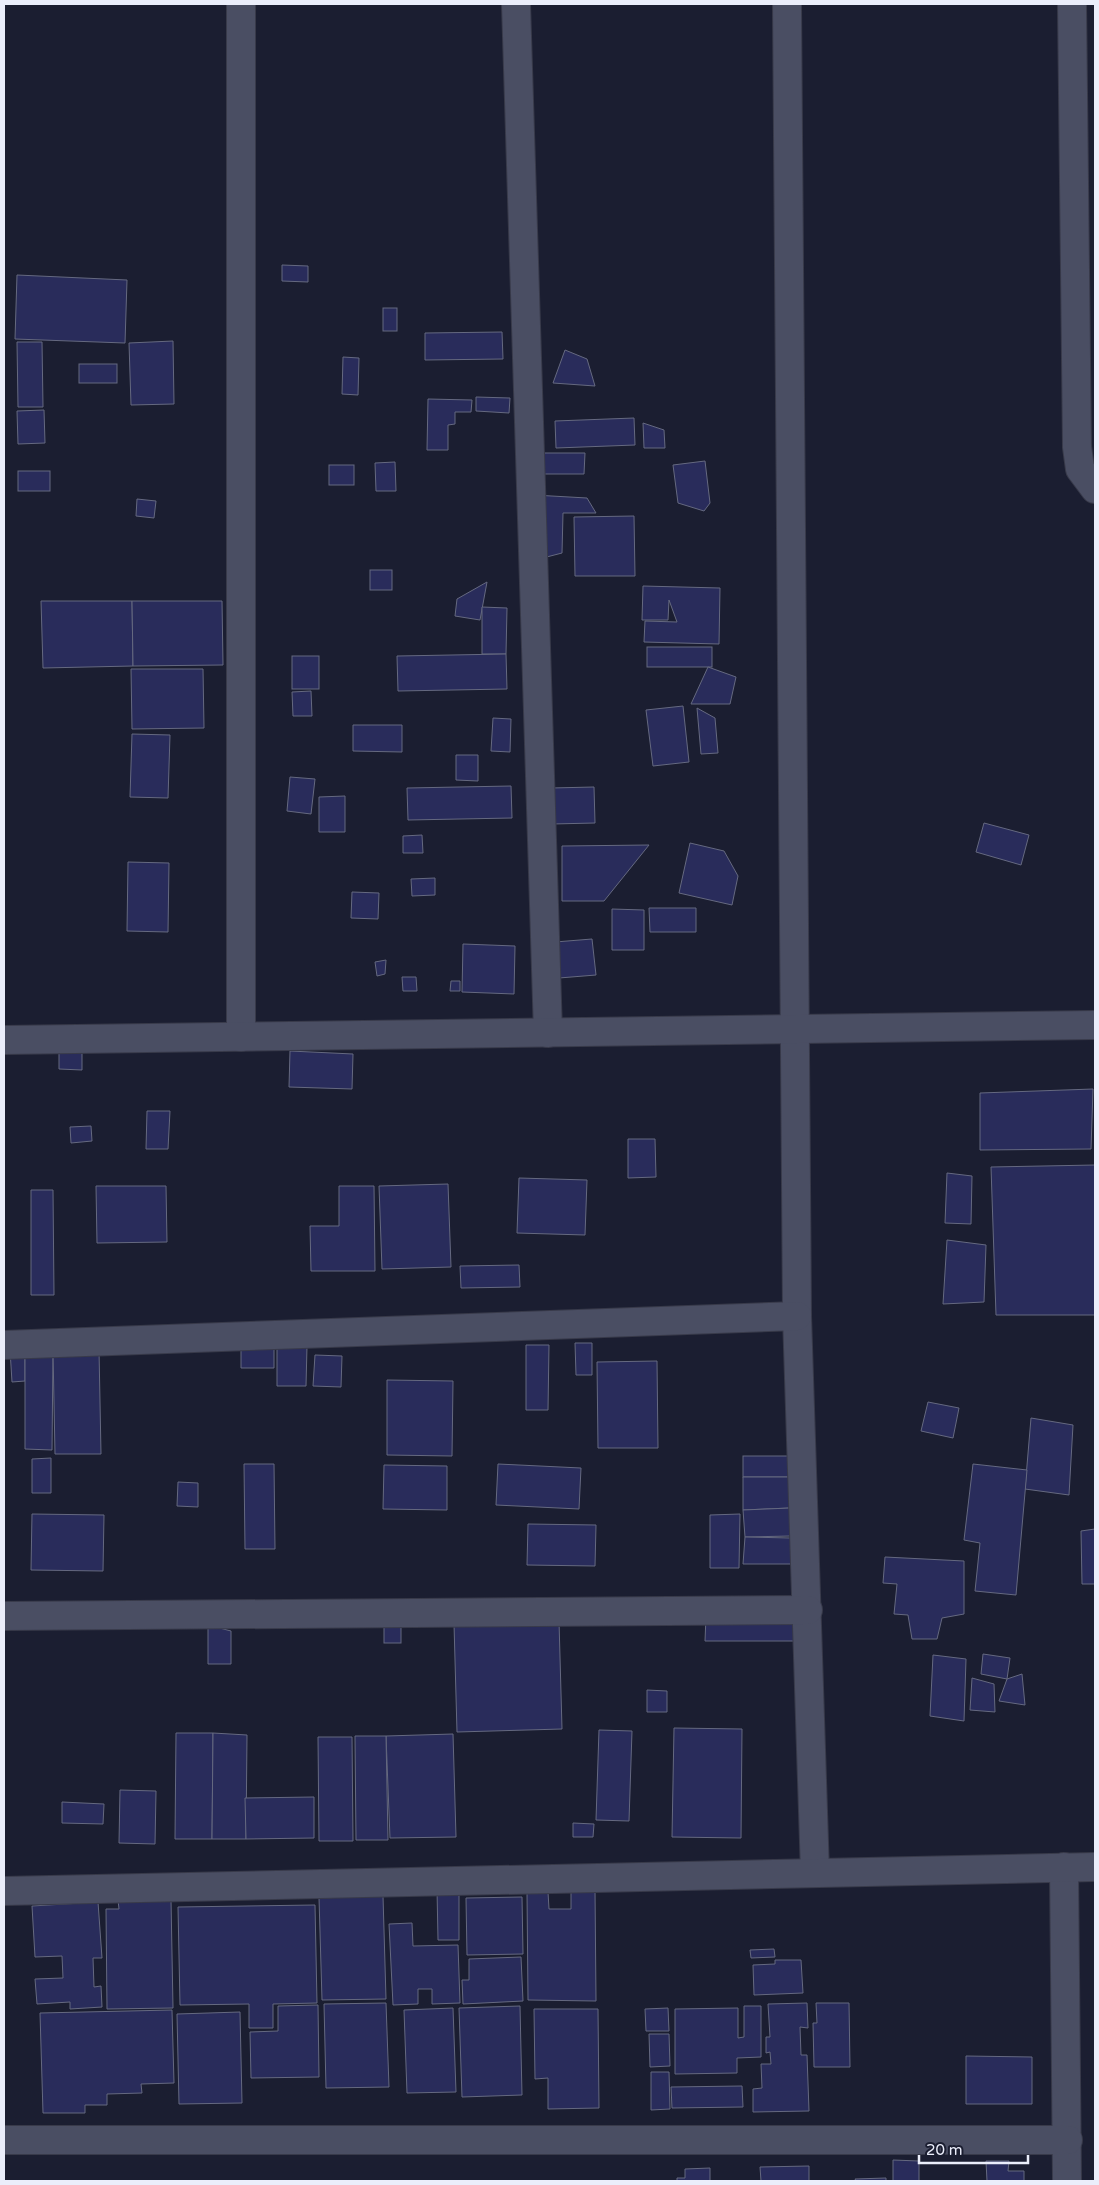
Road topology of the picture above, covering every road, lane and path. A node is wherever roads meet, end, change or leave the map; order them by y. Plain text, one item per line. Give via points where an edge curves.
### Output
1 (241, 4) edge
2 (516, 4) edge
3 (786, 4) edge
4 (1072, 4) edge
5 (1095, 489) edge
6 (1095, 1024) edge
7 (796, 1029) junction
8 (548, 1033) junction
9 (241, 1037) junction
10 (4, 1040) edge
11 (797, 1316) junction
12 (4, 1344) edge
13 (808, 1610) junction
14 (4, 1616) edge
15 (1064, 1867) junction
16 (1095, 1867) edge
17 (815, 1873) junction
18 (4, 1891) edge
19 (4, 2140) edge
20 (1068, 2140) junction
21 (1067, 2181) edge

1 - 9 street
2 - 8 street
3 - 7 street
4 - 5 street via 1076,447 1080,469
6 - 7 street
7 - 8 street
7 - 11 street
8 - 9 street
9 - 10 street
11 - 12 street
11 - 13 street
13 - 14 street
13 - 17 street
15 - 16 street
15 - 17 street
15 - 20 street
17 - 18 street
19 - 20 street
20 - 21 street

